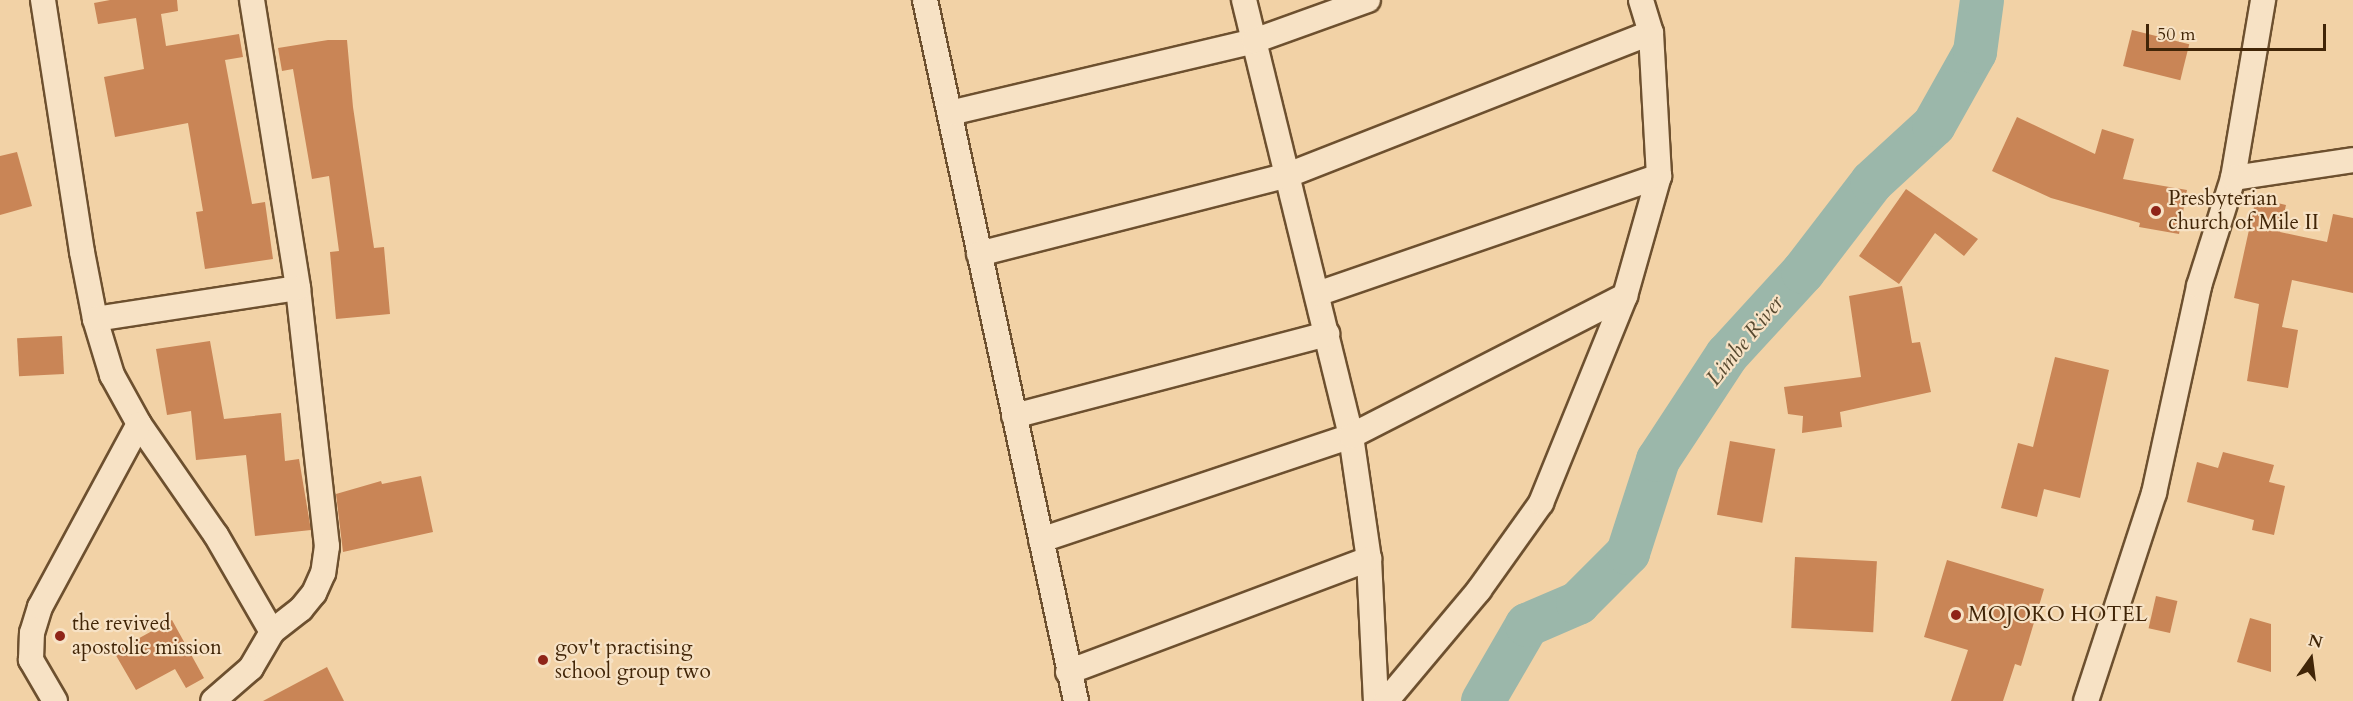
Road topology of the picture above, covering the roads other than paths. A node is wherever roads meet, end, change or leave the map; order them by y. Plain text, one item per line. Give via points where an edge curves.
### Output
1 (43, 0) edge
2 (252, 0) edge
3 (925, 0) edge
4 (1244, 0) edge
5 (1368, 0) edge
6 (1641, 0) edge
7 (2263, 0) edge
8 (1651, 33) junction
9 (1254, 41) junction
10 (950, 113) junction
11 (2353, 160) edge
12 (1288, 175) junction
13 (1659, 176) junction
14 (2233, 178) junction
15 (979, 254) junction
16 (298, 288) junction
17 (1317, 294) junction
18 (1625, 296) junction
19 (95, 319) junction
20 (1328, 334) junction
21 (1014, 416) junction
22 (139, 424) junction
23 (1351, 436) junction
24 (1041, 540) junction
25 (1369, 559) junction
26 (272, 632) junction
27 (1068, 672) junction
28 (55, 701) edge
29 (213, 701) edge
30 (1076, 701) edge
31 (1376, 701) edge
32 (1386, 701) edge
33 (2086, 701) edge

1 - 19 street
2 - 16 street
3 - 10 street
4 - 9 street
5 - 9 street
6 - 8 street
7 - 14 street
8 - 12 street
8 - 13 street
9 - 10 street
9 - 12 street
10 - 15 street
11 - 14 street
12 - 15 street
12 - 17 street
13 - 17 street
13 - 18 street
14 - 33 street via 2199,286 2154,493
15 - 21 street
16 - 19 street
16 - 26 street via 327,546 323,573 314,593 302,609
17 - 20 street
18 - 23 street
18 - 32 street via 1541,503 1479,590
19 - 22 street via 112,375
20 - 21 street
20 - 23 street
21 - 24 street
22 - 26 street via 216,535
22 - 28 street via 40,607 32,633 31,660
23 - 24 street
23 - 25 street
24 - 27 street
25 - 27 street
25 - 31 street
26 - 29 street via 251,668
27 - 30 street

